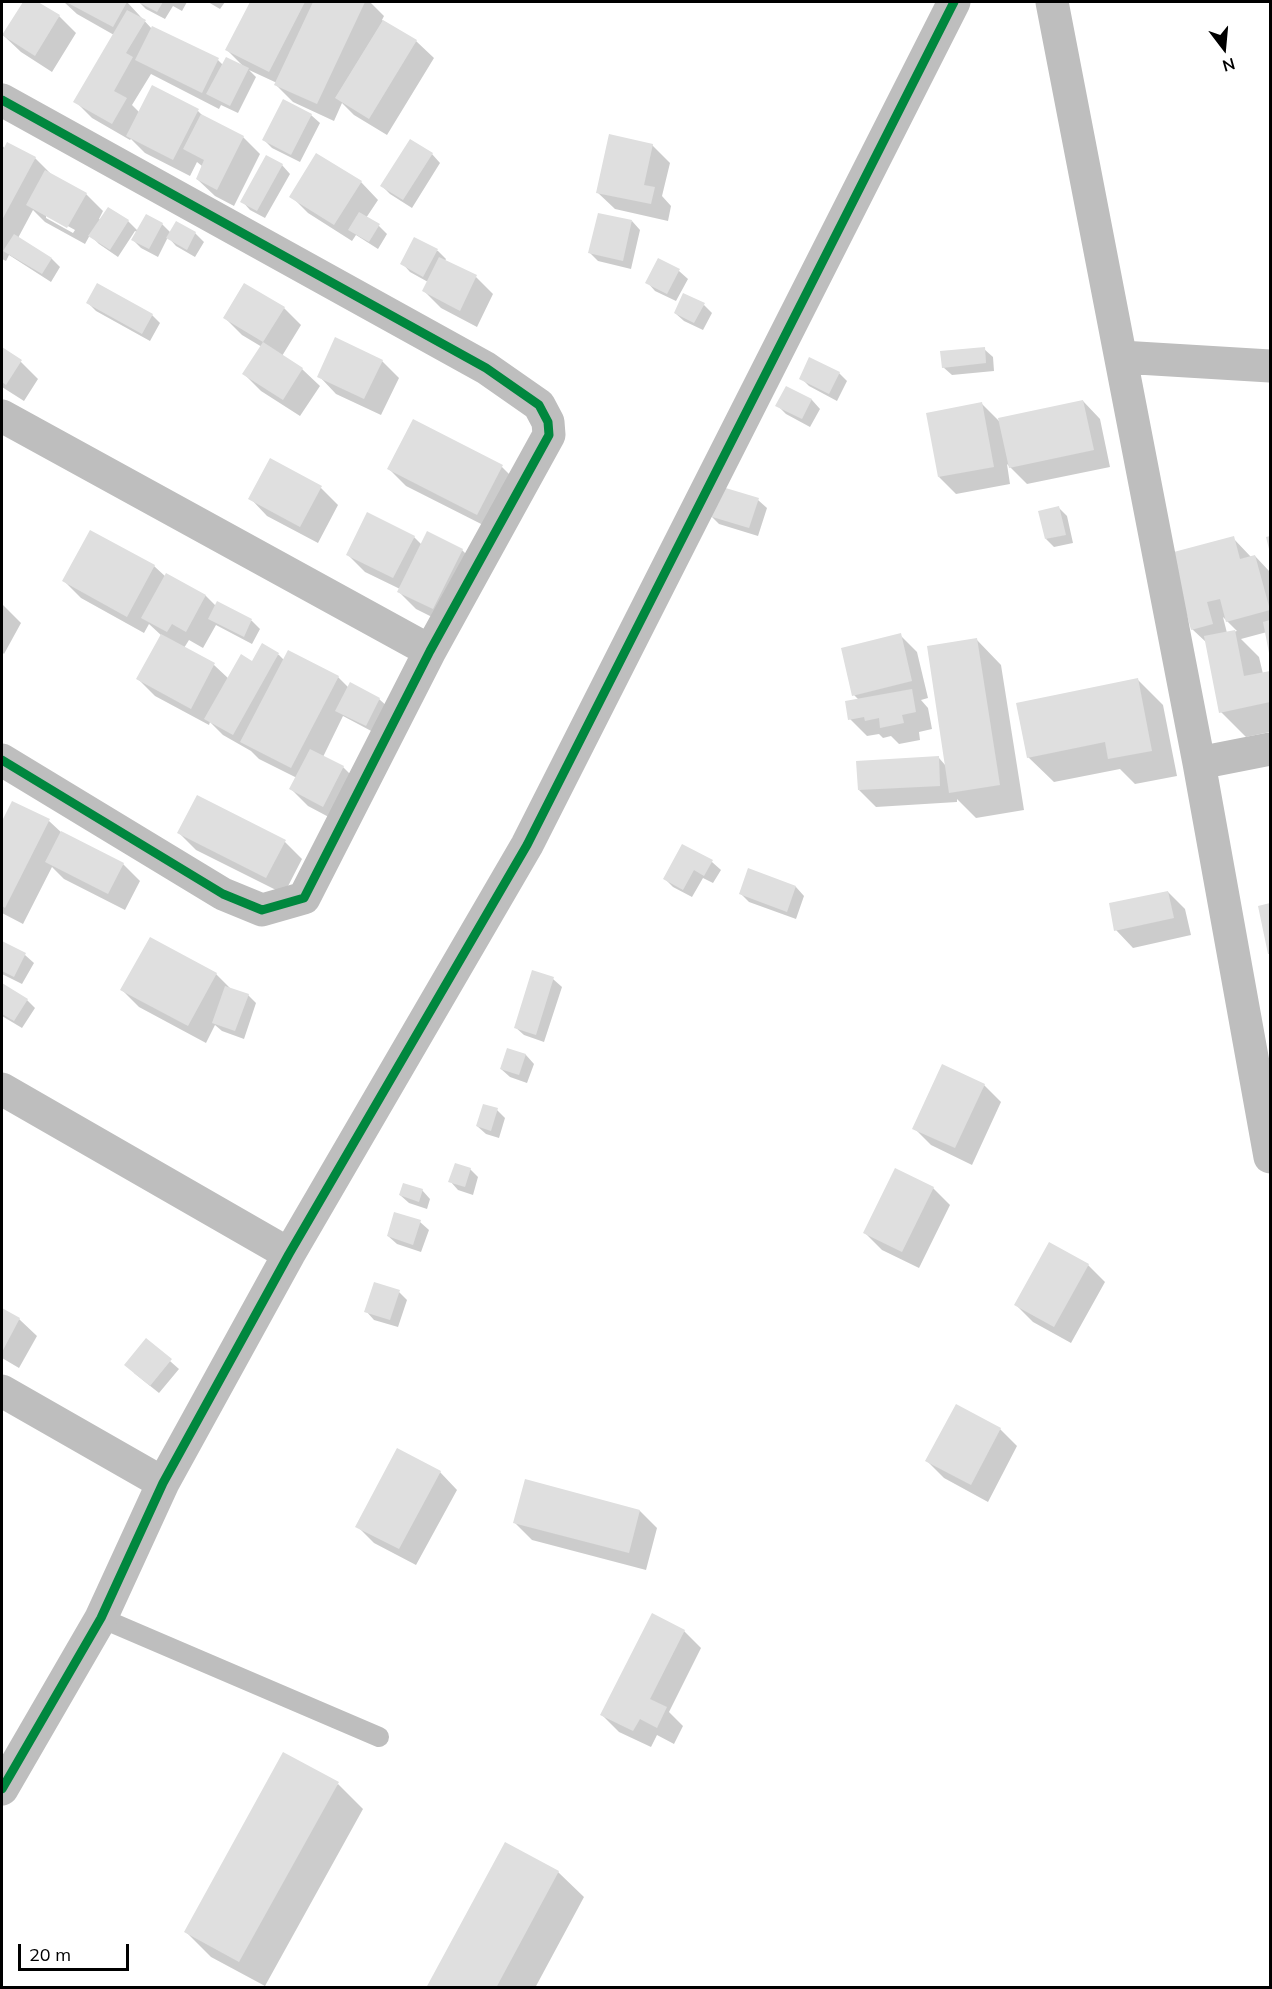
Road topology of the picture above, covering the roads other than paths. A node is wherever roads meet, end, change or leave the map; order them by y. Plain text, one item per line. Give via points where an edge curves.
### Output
1 (954, 2) edge
2 (1052, 2) edge
3 (2, 100) edge
4 (1121, 357) junction
5 (1270, 366) edge
6 (2, 416) edge
7 (430, 651) junction
8 (1270, 749) edge
9 (2, 760) edge
10 (1199, 764) junction
11 (2, 1089) edge
12 (1270, 1157) edge
13 (289, 1254) junction
14 (2, 1391) edge
15 (163, 1483) junction
16 (100, 1617) junction
17 (379, 1737) dead end
18 (2, 1789) edge

1 - 13 street via 527,845
2 - 4 street
3 - 7 street via 486,368 539,405 548,422 549,435
4 - 5 street
4 - 10 street
6 - 7 street
7 - 9 street via 304,898 262,910 223,894
8 - 10 street
10 - 12 street
11 - 13 street
13 - 15 street
14 - 15 street
15 - 16 street
16 - 17 lane
16 - 18 street

